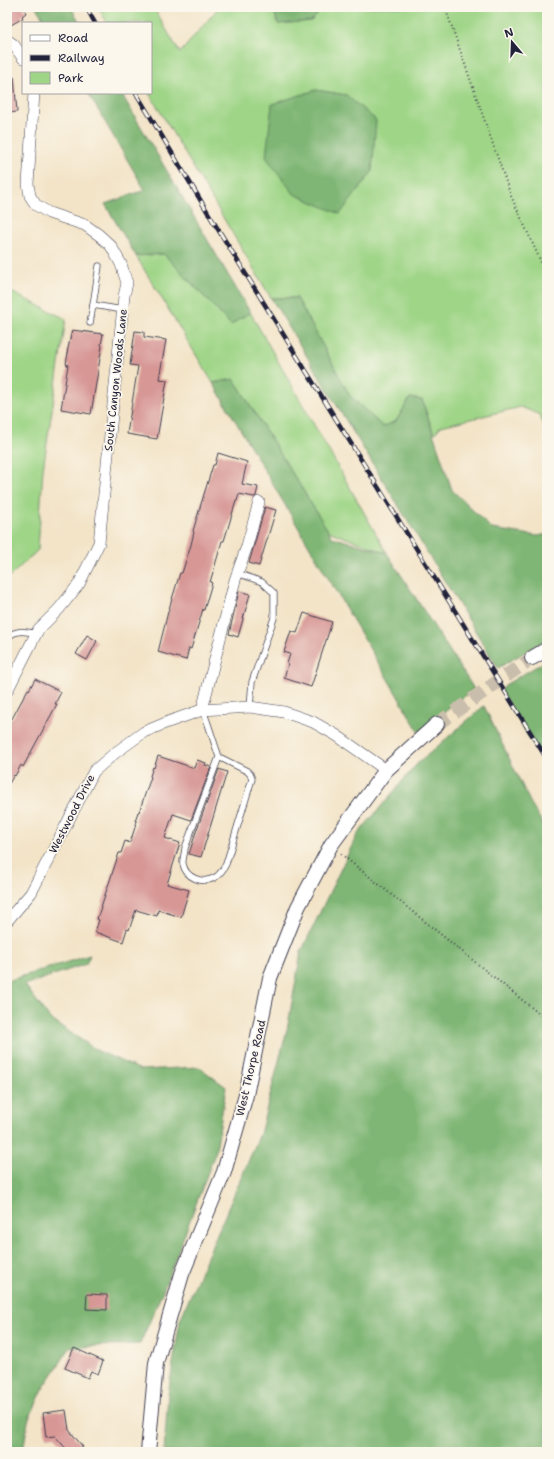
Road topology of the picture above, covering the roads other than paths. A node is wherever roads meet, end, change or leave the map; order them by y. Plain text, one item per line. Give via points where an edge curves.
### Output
1 (7, 40) edge
2 (22, 57) edge
3 (34, 94) edge
4 (99, 266) dead end
5 (93, 305) junction
6 (123, 310) junction
7 (90, 323) dead end
8 (259, 502) dead end
9 (237, 573) junction
10 (37, 634) junction
11 (7, 638) edge
12 (547, 649) edge
13 (532, 658) tunnel mouth
14 (7, 691) edge
15 (250, 707) junction
16 (202, 710) junction
17 (437, 724) tunnel mouth
18 (218, 757) junction
19 (386, 770) junction
20 (7, 921) edge
21 (148, 1452) edge

1 - 2 street
3 - 6 street, South Canyon Woods Lane via 28,184 30,196 42,209 85,225 111,246 121,264 127,283
4 - 5 lane
5 - 6 lane
5 - 7 lane
6 - 10 street, South Canyon Woods Lane via 99,543 79,584
8 - 9 street via 248,546
9 - 15 lane via 262,582 274,594 274,618 252,682
9 - 16 street
10 - 11 lane via 18,631 11,633
10 - 14 street, South Canyon Woods Lane
12 - 13 street
15 - 16 street, Westwood Drive
15 - 19 street, Westwood Drive via 284,712 313,722
16 - 18 lane
16 - 20 street, Westwood Drive via 144,732 94,771 31,893
17 - 19 street, West Thorpe Road
18 - 18 lane via 185,848 183,864 189,874 197,880 207,881 214,878 221,873 226,864 252,779 247,771
19 - 21 street, West Thorpe Road via 331,846 298,907 270,978 246,1095 226,1164 182,1274 156,1363

